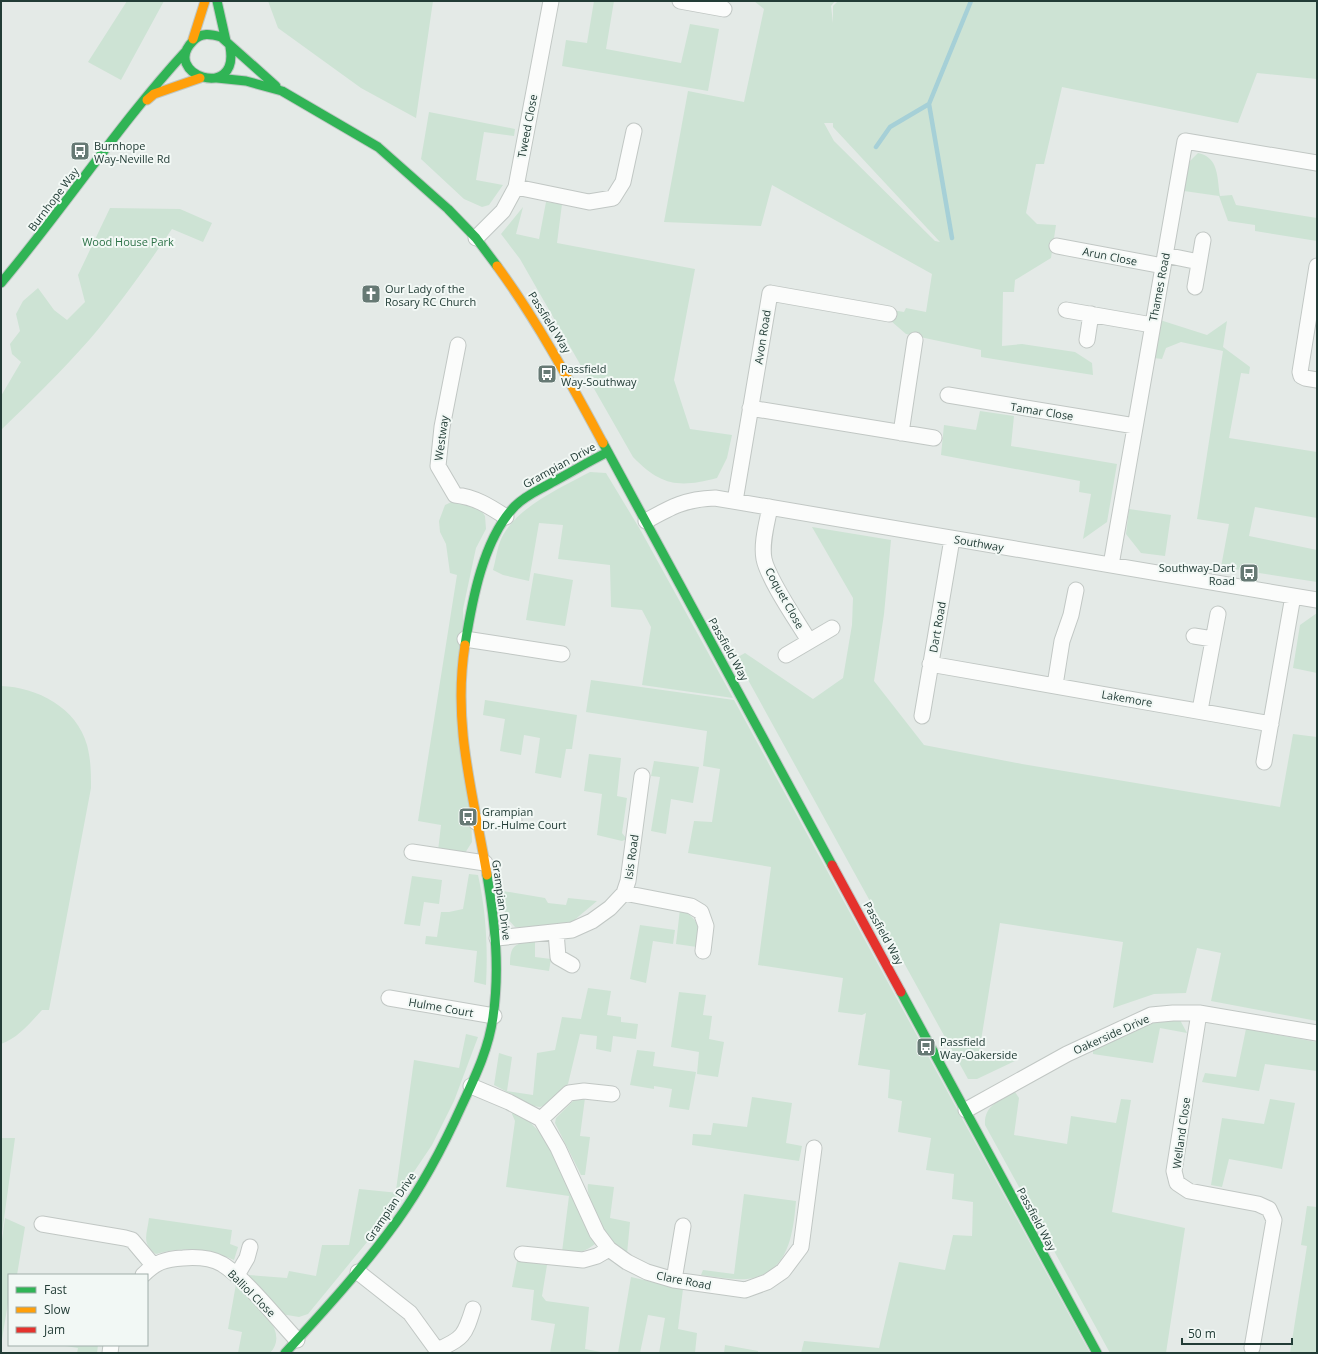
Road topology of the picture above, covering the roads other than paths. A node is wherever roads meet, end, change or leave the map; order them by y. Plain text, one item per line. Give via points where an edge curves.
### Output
1 (205, 1) edge
2 (217, 1) edge
3 (551, 1) edge
4 (680, 1) edge
5 (724, 9) dead end
6 (194, 39) junction
7 (228, 44) junction
8 (186, 51) junction
9 (200, 78) junction
10 (217, 78) junction
11 (282, 91) junction
12 (137, 108) junction
13 (634, 131) dead end
14 (1317, 163) edge
15 (516, 187) junction
16 (476, 238) junction
17 (1202, 240) dead end
18 (1057, 246) dead end
19 (1164, 261) junction
20 (1199, 262) junction
21 (1317, 266) edge
22 (3, 278) edge
23 (1195, 287) dead end
24 (1066, 310) dead end
25 (889, 314) dead end
26 (1091, 314) junction
27 (1152, 325) junction
28 (915, 340) dead end
29 (1087, 340) dead end
30 (458, 345) dead end
31 (1317, 380) edge
32 (948, 395) dead end
33 (750, 408) junction
34 (1134, 426) junction
35 (901, 432) junction
36 (934, 438) dead end
37 (608, 452) junction
38 (735, 501) junction
39 (770, 507) junction
40 (506, 517) junction
41 (646, 521) junction
42 (952, 539) junction
43 (1111, 565) junction
44 (1076, 590) dead end
45 (1293, 596) junction
46 (1317, 600) edge
47 (1218, 614) dead end
48 (832, 628) dead end
49 (1194, 636) dead end
50 (465, 639) junction
51 (1213, 639) junction
52 (809, 641) junction
53 (562, 654) dead end
54 (786, 655) dead end
55 (930, 664) junction
56 (1054, 685) junction
57 (1200, 710) junction
58 (922, 716) dead end
59 (1272, 724) junction
60 (1264, 762) dead end
61 (642, 776) dead end
62 (514, 820) dead end
63 (476, 822) junction
64 (412, 852) dead end
65 (485, 863) junction
66 (624, 893) junction
67 (556, 932) junction
68 (497, 938) junction
69 (703, 951) dead end
70 (572, 965) dead end
71 (389, 998) dead end
72 (1199, 1013) junction
73 (494, 1016) junction
74 (1317, 1033) edge
75 (471, 1086) junction
76 (612, 1094) dead end
77 (966, 1110) junction
78 (541, 1119) junction
79 (814, 1148) dead end
80 (42, 1224) dead end
81 (683, 1226) dead end
82 (250, 1247) dead end
83 (609, 1248) junction
84 (522, 1254) dead end
85 (148, 1270) edge
86 (358, 1272) junction
87 (237, 1275) junction
88 (674, 1280) junction
89 (473, 1309) dead end
90 (297, 1340) junction
91 (1252, 1348) dead end
92 (438, 1351) edge
93 (285, 1353) edge
94 (1096, 1353) edge

1 - 6 street
2 - 7 street
3 - 15 street, Tweed Close
4 - 5 street
6 - 7 street via 200,35 214,34
6 - 8 street
7 - 10 street via 232,54 228,69
7 - 11 street
8 - 9 street via 186,61 190,70
8 - 12 street, Burnhope Way via 160,78
9 - 10 street
9 - 12 street, Burnhope Way via 154,94
10 - 11 street, Passfield Way via 246,81
11 - 16 street, Passfield Way via 378,146
12 - 22 street, Burnhope Way via 52,222
13 - 15 street via 623,182 613,198 589,202
14 - 19 street, Thames Road via 1185,141
15 - 16 street, Tweed Close via 503,211
16 - 37 street, Passfield Way via 525,304
17 - 20 street
18 - 19 street, Arun Close
19 - 20 street, Arun Close
19 - 27 street, Thames Road
20 - 23 street
21 - 31 street via 1300,372 1304,378
24 - 26 street
25 - 33 street, Avon Road via 770,293
26 - 27 street
26 - 29 street
27 - 34 street, Thames Road
28 - 35 street
30 - 40 street, Westway via 442,427 438,466 455,495 479,500
32 - 34 street, Tamar Close
33 - 35 street
33 - 38 street, Avon Road
34 - 43 street, Thames Road
35 - 36 street
37 - 40 street, Grampian Drive via 525,497
37 - 41 street, Passfield Way
38 - 39 street, Southway
38 - 41 street, Southway via 695,498
39 - 42 street, Southway
39 - 52 street, Coquet Close via 764,559
40 - 50 street, Grampian Drive via 486,553
41 - 77 street, Passfield Way
42 - 43 street, Southway
42 - 55 street, Dart Road
43 - 45 street, Southway
44 - 56 street via 1062,641
45 - 46 street, Southway
45 - 59 street
47 - 51 street
48 - 52 street
49 - 51 street
50 - 53 street
50 - 63 street, Grampian Drive via 460,682 461,726
51 - 57 street
52 - 54 street
55 - 56 street, Lakemore
55 - 58 street, Dart Road
56 - 57 street, Lakemore
57 - 59 street, Lakemore
59 - 60 street
61 - 66 street, Isis Road via 628,881
62 - 63 street
63 - 65 street, Grampian Drive
64 - 65 street
65 - 68 street, Grampian Drive
66 - 67 street, Isis Road via 610,908 592,921 572,930
66 - 69 street via 691,906 702,912 706,926
67 - 68 street, Isis Road
67 - 70 street via 558,957
68 - 73 street, Grampian Drive
71 - 73 street, Hulme Court
72 - 74 street, Oakerside Drive
72 - 77 street, Oakerside Drive via 1151,1016 1067,1054
72 - 91 street, Welland Close via 1174,1171 1177,1183 1188,1191 1258,1204 1269,1209 1274,1220
73 - 75 street, Grampian Drive via 487,1045
75 - 78 street
75 - 86 street, Grampian Drive via 445,1143 415,1193 388,1234
76 - 78 street via 584,1091 569,1093
77 - 94 street, Passfield Way
78 - 83 street, Clare Road via 558,1148 597,1233
79 - 88 street, Clare Road via 811,1219 801,1246 783,1271 767,1282 745,1290
80 - 85 street, Balliol Close via 132,1240
81 - 88 street
82 - 87 street
83 - 84 street via 597,1256 583,1260
83 - 88 street, Clare Road via 627,1262 647,1272
85 - 87 street, Balliol Close via 169,1258 200,1258 221,1264
86 - 90 street, Grampian Drive
86 - 92 street via 410,1312
87 - 90 street, Balliol Close
89 - 92 street via 466,1331
90 - 93 street, Grampian Drive

